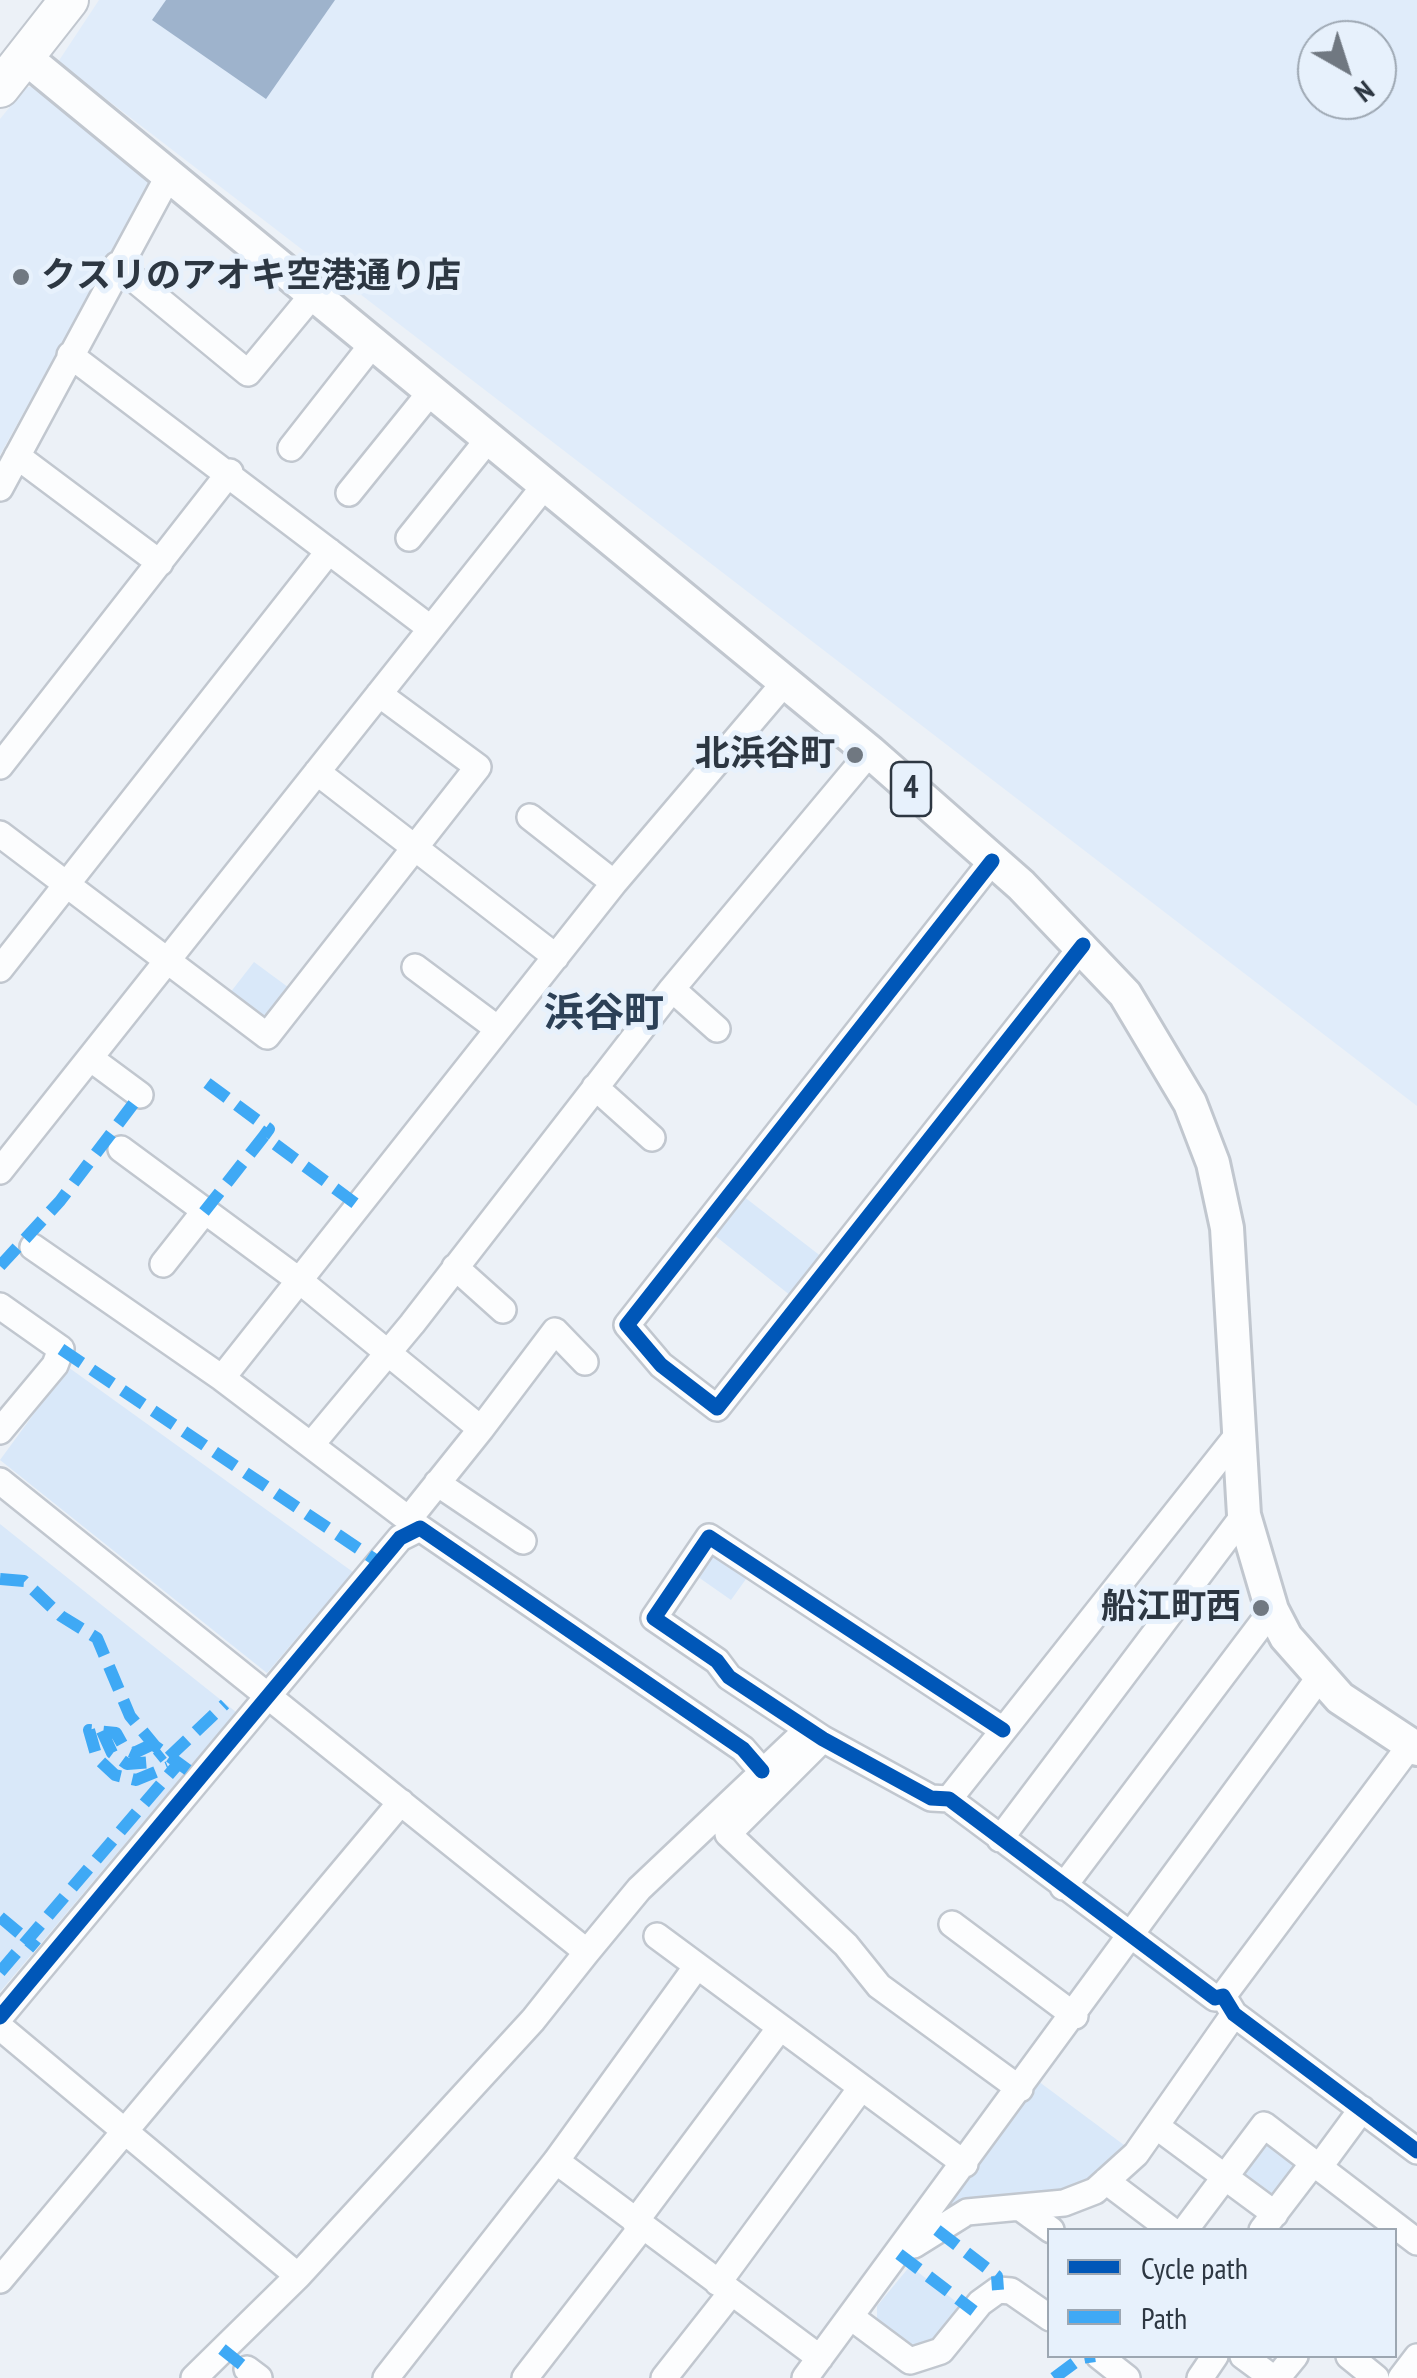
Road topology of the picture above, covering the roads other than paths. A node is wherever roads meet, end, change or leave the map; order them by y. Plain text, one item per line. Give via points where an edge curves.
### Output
1 (69, 0) edge
2 (9, 73) edge
3 (169, 175) junction
4 (117, 265) junction
5 (315, 292) junction
6 (375, 341) junction
7 (70, 355) junction
8 (433, 389) junction
9 (490, 437) junction
10 (291, 448) dead end
11 (18, 456) junction
12 (230, 472) junction
13 (546, 484) junction
14 (0, 488) edge
15 (349, 493) dead end
16 (409, 538) dead end
17 (329, 551) junction
18 (160, 563) junction
19 (430, 628) junction
20 (785, 682) junction
21 (379, 694) junction
22 (870, 752) junction
23 (0, 766) edge
24 (318, 772) junction
25 (530, 816) dead end
26 (0, 834) edge
27 (415, 847) junction
28 (992, 860) junction
29 (614, 883) junction
30 (66, 886) junction
31 (1083, 946) junction
32 (556, 957) junction
33 (167, 961) junction
34 (415, 968) dead end
35 (0, 969) edge
36 (672, 989) junction
37 (498, 1029) junction
38 (717, 1029) dead end
39 (90, 1058) junction
40 (595, 1086) junction
41 (140, 1094) dead end
42 (652, 1138) dead end
43 (121, 1149) dead end
44 (0, 1171) edge
45 (204, 1212) junction
46 (33, 1247) dead end
47 (163, 1264) dead end
48 (456, 1267) junction
49 (300, 1281) junction
50 (0, 1306) edge
51 (502, 1310) dead end
52 (388, 1352) junction
53 (585, 1362) dead end
54 (222, 1378) junction
55 (481, 1429) junction
56 (0, 1431) edge
57 (1240, 1432) junction
58 (311, 1445) junction
59 (0, 1481) edge
60 (438, 1483) junction
61 (1244, 1515) junction
62 (414, 1524) junction
63 (523, 1542) dead end
64 (1272, 1610) junction
65 (1319, 1678) junction
66 (268, 1696) junction
67 (1003, 1730) junction
68 (816, 1734) junction
69 (1413, 1748) edge
70 (762, 1771) junction
71 (949, 1799) junction
72 (401, 1802) junction
73 (1000, 1839) junction
74 (1063, 1887) junction
75 (952, 1924) dead end
76 (656, 1936) dead end
77 (1132, 1938) junction
78 (587, 1952) junction
79 (698, 1966) junction
80 (1229, 2005) junction
81 (1075, 2016) junction
82 (0, 2017) edge
83 (0, 2028) edge
84 (779, 2029) junction
85 (861, 2088) junction
86 (1020, 2089) junction
87 (1362, 2109) junction
88 (1156, 2126) junction
89 (127, 2132) junction
90 (1417, 2151) edge
91 (556, 2161) junction
92 (964, 2164) junction
93 (1317, 2164) junction
94 (1225, 2177) junction
95 (1106, 2182) junction
96 (1022, 2209) junction
97 (1269, 2222) edge
98 (639, 2225) junction
99 (1048, 2228) edge
100 (1167, 2228) edge
101 (1187, 2228) edge
102 (1417, 2242) edge
103 (900, 2254) junction
104 (298, 2276) junction
105 (0, 2280) edge
106 (724, 2288) junction
107 (1047, 2316) edge
108 (852, 2317) junction
109 (1417, 2357) edge
110 (1102, 2358) edge
111 (1246, 2358) edge
112 (1292, 2358) edge
113 (1351, 2358) edge
114 (812, 2368) edge
115 (194, 2378) edge
116 (386, 2378) edge
117 (525, 2378) edge
118 (664, 2378) edge
119 (1127, 2378) edge
120 (1275, 2378) edge
121 (1376, 2378) edge
122 (1401, 2378) edge

1 - 2 highway
2 - 3 main road, 4
3 - 4 street
3 - 5 main road, 4
4 - 5 street via 248,373
4 - 7 street
5 - 6 main road, 4
6 - 8 main road, 4
6 - 10 street
7 - 11 street
7 - 12 street
8 - 9 main road, 4
8 - 15 street
9 - 13 main road, 4
9 - 16 street
11 - 14 street
11 - 18 street
12 - 17 street
12 - 18 street
13 - 19 street
13 - 20 main road, 4
17 - 19 street
17 - 30 street
18 - 23 street
19 - 21 street
20 - 22 main road, 4
20 - 29 street
21 - 24 street
21 - 27 street via 478,767
22 - 28 main road, 4
22 - 36 street
24 - 27 street
24 - 33 street
25 - 29 street
26 - 30 street
27 - 32 street
27 - 33 street via 267,1036
28 - 31 main road, 4
28 - 31 street via 627,1324 661,1365 716,1408
29 - 32 street
30 - 33 street
30 - 35 street
31 - 57 main road, 4 via 1162,1049 1212,1163 1227,1228
32 - 37 street
33 - 39 street
34 - 37 street
36 - 38 street
36 - 40 street
37 - 49 street
39 - 41 street
39 - 44 street
40 - 42 street
40 - 48 street
43 - 45 street
45 - 47 street
45 - 49 street
46 - 54 street
48 - 51 street
48 - 52 street
49 - 52 street
49 - 54 street
50 - 56 street via 61,1349
52 - 55 street
52 - 58 street
53 - 55 street via 555,1331
54 - 58 street
55 - 60 street
57 - 61 main road, 4
57 - 67 street
58 - 62 street
59 - 66 street
60 - 62 street
60 - 63 street
61 - 64 main road, 4
61 - 73 street
62 - 66 street
62 - 70 street via 743,1749
64 - 65 main road, 4
64 - 74 street
65 - 69 main road, 4
65 - 77 street
66 - 72 street
66 - 82 street
67 - 68 street via 709,1537 654,1618
67 - 71 street
68 - 70 street
68 - 71 street via 931,1798
68 - 86 street via 728,1834 846,1945 879,1986
69 - 80 street
70 - 78 street via 639,1889
71 - 73 street
72 - 78 street
72 - 89 street
73 - 74 street
74 - 77 street
75 - 81 street
76 - 79 street
77 - 80 street
77 - 81 street
78 - 104 street via 534,2020
79 - 84 street
79 - 91 street
80 - 87 street
80 - 88 street
81 - 86 street
83 - 89 street
84 - 85 street
84 - 98 street
85 - 92 street
85 - 106 street
86 - 92 street
87 - 90 street
87 - 93 street
88 - 94 street
88 - 95 street
89 - 104 street
89 - 105 street
91 - 98 street
91 - 116 street
92 - 103 street
93 - 94 street via 1264,2126
93 - 97 street
93 - 102 street
94 - 97 street
94 - 101 street
95 - 96 street via 1064,2203
95 - 100 street
96 - 99 street
96 - 103 street via 967,2212
98 - 106 street
98 - 117 street
103 - 108 street
104 - 115 street
106 - 114 street
106 - 118 street
107 - 108 street via 1011,2291 998,2290 941,2351 910,2361
108 - 114 street
109 - 122 street
110 - 119 street
111 - 120 street
112 - 120 street
113 - 121 street

